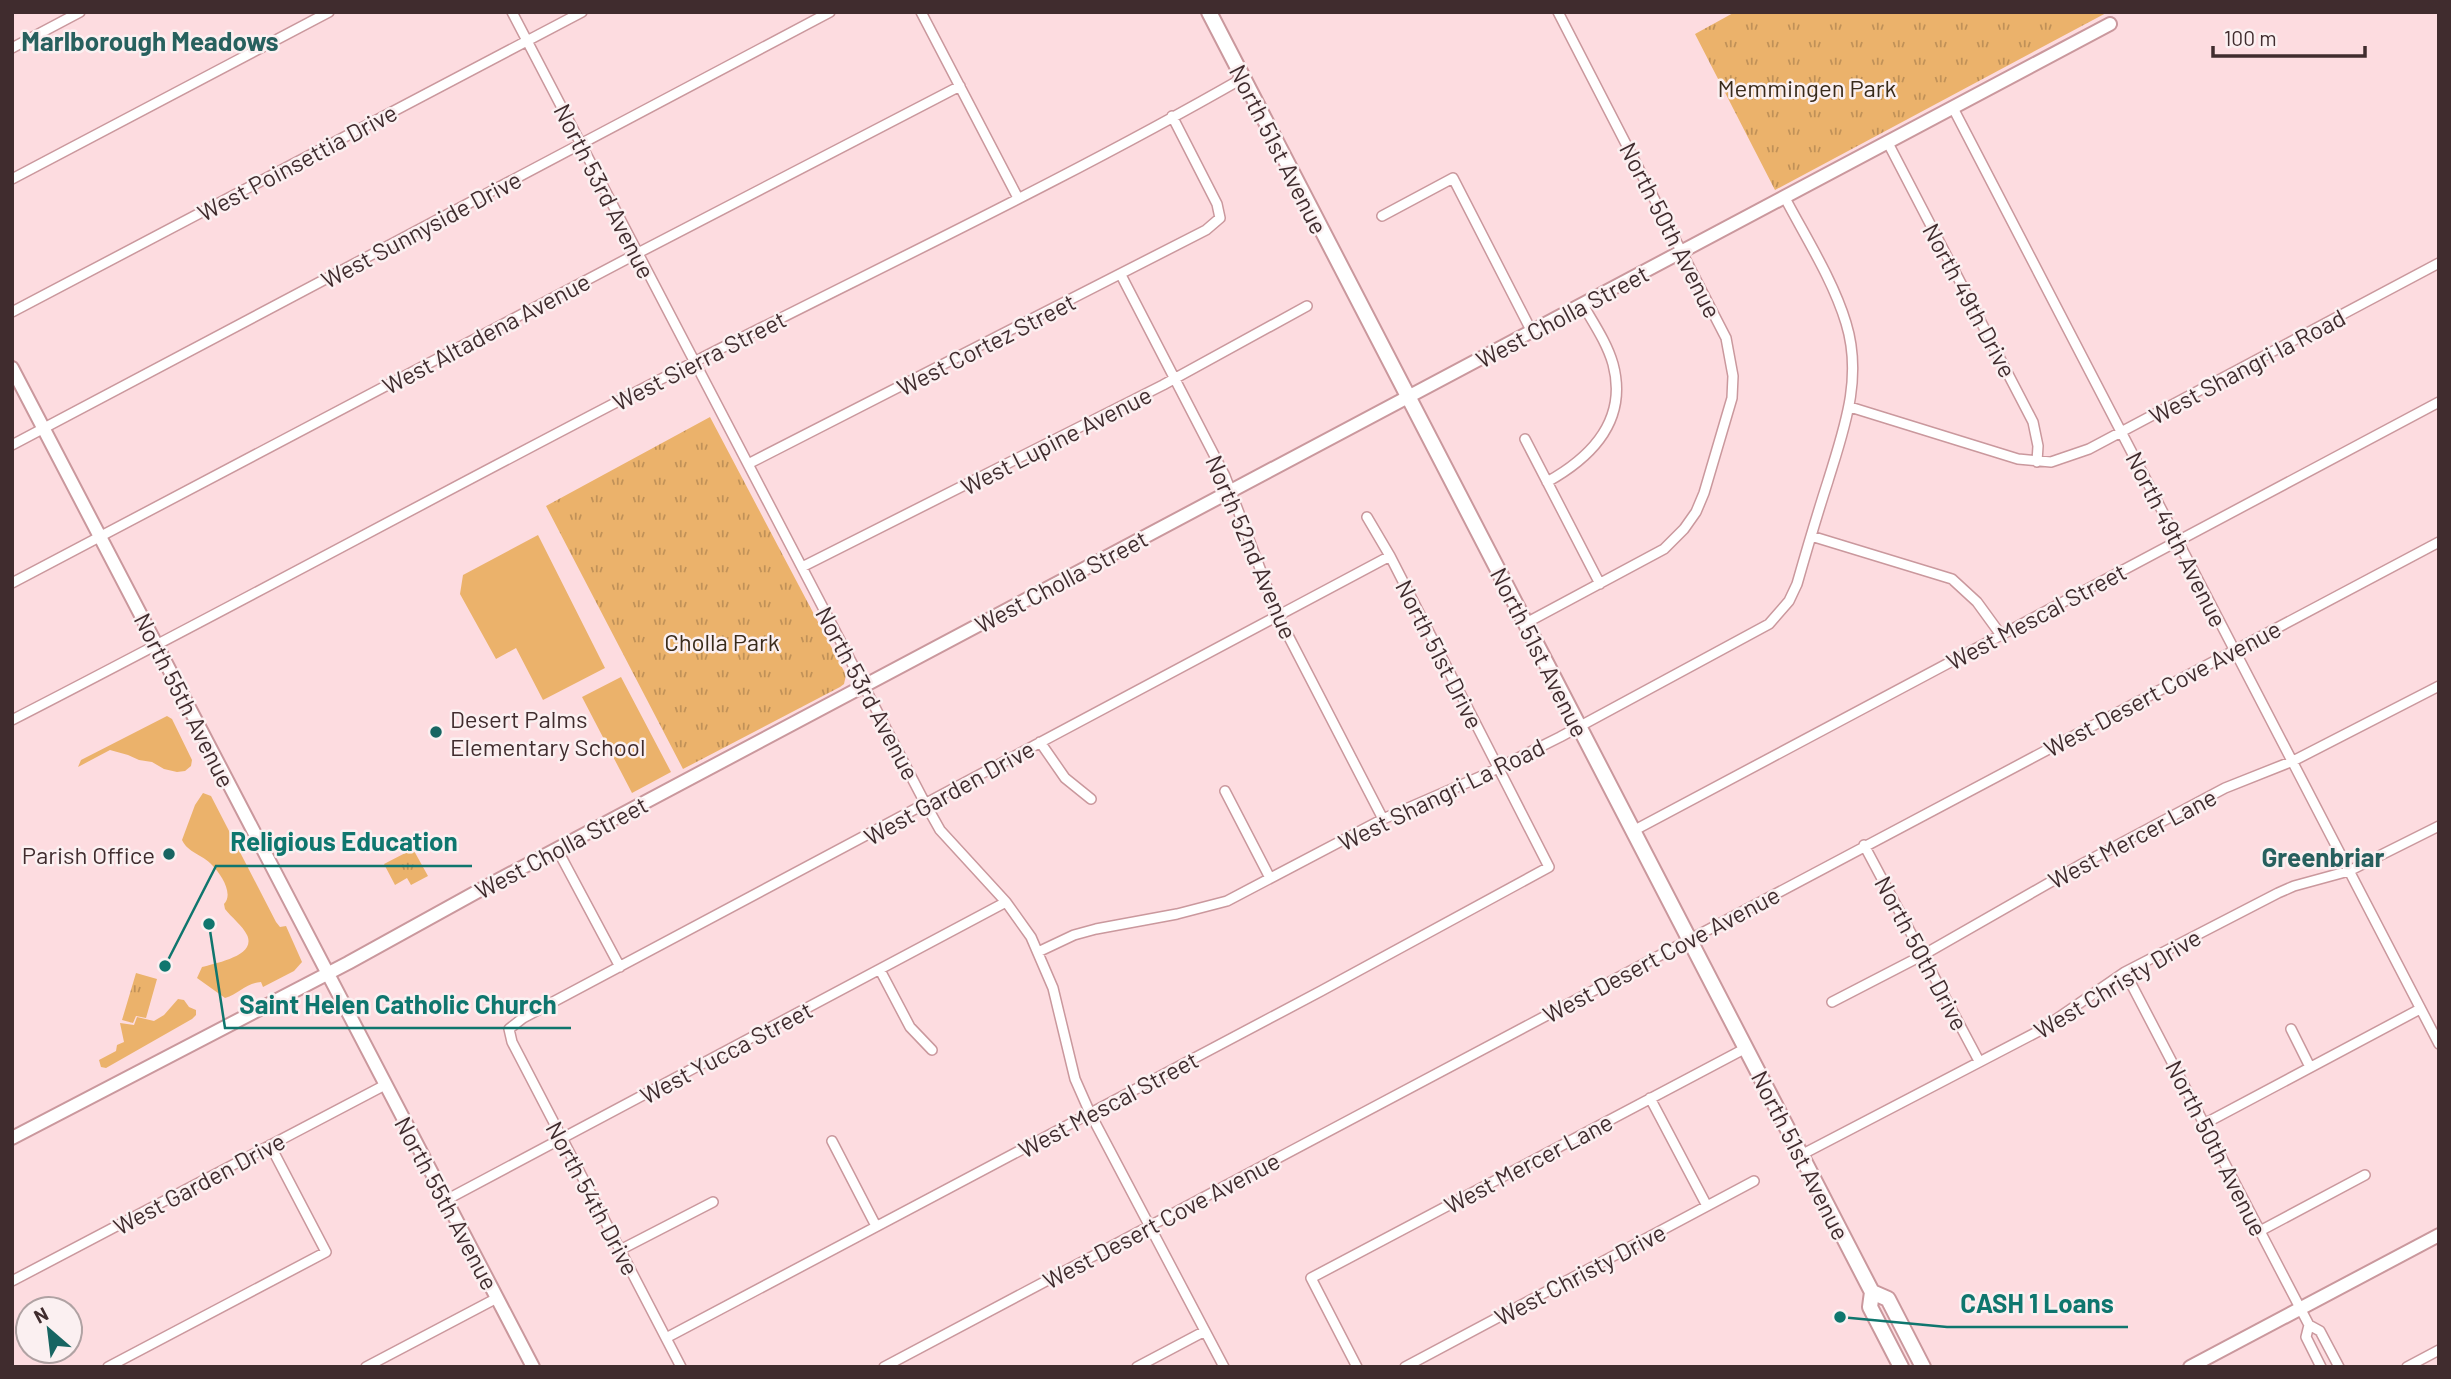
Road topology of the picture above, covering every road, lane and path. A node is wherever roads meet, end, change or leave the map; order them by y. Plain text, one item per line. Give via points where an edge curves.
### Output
1 (80, 12) edge
2 (328, 12) edge
3 (512, 12) edge
4 (582, 12) edge
5 (830, 12) edge
6 (921, 12) edge
7 (1209, 12) edge
8 (1558, 12) edge
9 (2110, 24) dead end
10 (527, 41) junction
11 (12, 48) edge
12 (1242, 78) junction
13 (960, 86) junction
14 (1953, 108) junction
15 (1172, 116) junction
16 (1888, 143) junction
17 (582, 145) junction
18 (12, 179) edge
19 (1018, 198) junction
20 (1785, 198) junction
21 (1382, 216) dead end
22 (1682, 252) junction
23 (638, 253) junction
24 (2439, 263) edge
25 (1121, 275) junction
26 (1583, 305) junction
27 (1307, 306) dead end
28 (12, 312) edge
29 (1532, 332) junction
30 (694, 362) junction
31 (12, 368) edge
32 (1175, 379) junction
33 (1408, 397) junction
34 (2439, 402) edge
35 (1850, 407) junction
36 (44, 428) junction
37 (2122, 432) junction
38 (1525, 439) dead end
39 (12, 445) edge
40 (2037, 462) junction
41 (748, 464) junction
42 (1547, 482) junction
43 (1231, 491) junction
44 (1367, 517) dead end
45 (1811, 536) junction
46 (100, 537) junction
47 (2178, 540) junction
48 (2439, 542) edge
49 (1390, 556) junction
50 (802, 568) junction
51 (12, 583) edge
52 (1600, 584) junction
53 (1278, 616) junction
54 (1526, 623) junction
55 (2001, 635) junction
56 (157, 646) junction
57 (2234, 650) junction
58 (864, 686) junction
59 (2439, 686) edge
60 (12, 720) edge
61 (1579, 727) junction
62 (1040, 742) junction
63 (2292, 761) junction
64 (1498, 768) junction
65 (1225, 791) dead end
66 (1091, 799) dead end
67 (926, 805) junction
68 (1383, 819) junction
69 (2439, 825) edge
70 (1633, 831) junction
71 (1864, 845) junction
72 (556, 849) junction
73 (1549, 867) joint
74 (2349, 871) junction
75 (1270, 878) junction
76 (1006, 902) junction
77 (1689, 940) junction
78 (1038, 952) junction
79 (1923, 954) junction
80 (620, 967) junction
81 (880, 970) junction
82 (2126, 972) junction
83 (328, 973) junction
84 (1832, 1002) dead end
85 (2420, 1009) junction
86 (2291, 1028) dead end
87 (509, 1029) joint
88 (2439, 1044) edge
89 (1746, 1048) junction
90 (932, 1050) dead end
91 (1979, 1061) junction
92 (2310, 1067) junction
93 (385, 1084) junction
94 (1650, 1098) junction
95 (1090, 1113) junction
96 (2204, 1124) junction
97 (12, 1138) edge
98 (562, 1139) junction
99 (832, 1141) dead end
100 (270, 1145) junction
101 (1801, 1155) junction
102 (2365, 1175) dead end
103 (1754, 1181) dead end
104 (446, 1200) junction
105 (713, 1202) dead end
106 (1707, 1206) junction
107 (876, 1226) junction
108 (1150, 1226) junction
109 (2260, 1231) junction
110 (2439, 1235) edge
111 (620, 1250) junction
112 (12, 1281) edge
113 (1872, 1292) junction
114 (497, 1298) junction
115 (2300, 1308) junction
116 (2309, 1325) junction
117 (1205, 1331) junction
118 (666, 1338) junction
119 (2439, 1350) edge
120 (384, 1363) edge
121 (108, 1367) edge
122 (366, 1367) edge
123 (533, 1367) edge
124 (681, 1367) edge
125 (884, 1367) edge
126 (1137, 1367) edge
127 (1224, 1367) edge
128 (1357, 1367) edge
129 (1405, 1367) edge
130 (1901, 1367) edge
131 (1923, 1367) edge
132 (2190, 1367) edge
133 (2321, 1367) edge
134 (2339, 1367) edge
135 (2407, 1367) edge

1 - 11 street
2 - 18 street
3 - 10 street, North 53rd Avenue
4 - 10 street, West Poinsettia Drive
5 - 17 street, West Sunnyside Drive
6 - 13 street
7 - 12 main road, North 51st Avenue
8 - 22 street, North 50th Avenue
9 - 14 street, West Cholla Street
10 - 17 street, North 53rd Avenue
10 - 28 street, West Poinsettia Drive
12 - 15 street, West Sierra Street
12 - 33 main road, North 51st Avenue
13 - 19 street
13 - 23 street, West Altadena Avenue
14 - 16 street, West Cholla Street
14 - 37 street, North 49th Avenue
15 - 19 street, West Sierra Street
15 - 25 street, West Cortez Street via 1220,218
16 - 20 street, West Cholla Street
16 - 40 street, North 49th Drive via 2033,422
17 - 23 street, North 53rd Avenue
17 - 36 street, West Sunnyside Drive
19 - 30 street, West Sierra Street
20 - 22 street, West Cholla Street
20 - 35 street, West Shangri La Road via 1847,324 1853,370
21 - 29 street via 1453,178
22 - 26 street, West Cholla Street
22 - 52 street, North 50th Avenue via 1726,338 1732,398 1704,493 1684,529 1664,549
23 - 30 street, North 53rd Avenue
23 - 46 street, West Altadena Avenue
24 - 37 street, West Shangri la Road
25 - 32 street, North 52nd Avenue
25 - 41 street, West Cortez Street
26 - 29 street, West Cholla Street
26 - 42 street via 1613,363 1616,400 1606,428 1587,455
27 - 32 street, West Lupine Avenue
29 - 33 street, West Cholla Street
30 - 41 street, North 53rd Avenue
30 - 56 street, West Sierra Street
31 - 36 street, North 55th Avenue
32 - 43 street, North 52nd Avenue
32 - 50 street, West Lupine Avenue
33 - 43 street, West Cholla Street
33 - 54 main road, North 51st Avenue
34 - 47 street, West Mescal Street
35 - 40 street, West Shangri la Road
35 - 45 street, West Shangri La Road
36 - 39 street, West Sunnyside Drive
36 - 46 street, North 55th Avenue
37 - 40 street, West Shangri la Road via 2070,457
37 - 47 street, North 49th Avenue
38 - 42 street
41 - 50 street, North 53rd Avenue
42 - 52 street
43 - 53 street, North 52nd Avenue
43 - 58 street, West Cholla Street
44 - 49 street, North 51st Drive
45 - 55 street via 1952,579 1977,602
45 - 61 street, West Shangri La Road via 1789,601 1769,624
46 - 51 street, West Altadena Avenue
46 - 56 street, North 55th Avenue
47 - 55 street, West Mescal Street
47 - 57 street, North 49th Avenue
48 - 57 street, West Desert Cove Avenue
49 - 53 street, West Garden Drive
49 - 64 street, North 51st Drive
50 - 58 street, North 53rd Avenue
52 - 54 street
53 - 62 street, West Garden Drive
53 - 68 street, North 52nd Avenue
54 - 61 main road, North 51st Avenue
55 - 70 street, West Mescal Street
56 - 60 street
56 - 83 street, North 55th Avenue
57 - 63 street, North 49th Avenue
57 - 71 street, West Desert Cove Avenue
58 - 67 street, North 53rd Avenue
58 - 72 street, West Cholla Street
59 - 63 street, West Mercer Lane
61 - 64 street, West Shangri La Road
61 - 70 main road, North 51st Avenue
62 - 66 street via 1065,778
62 - 67 street, West Garden Drive
63 - 74 street, North 49th Avenue
63 - 79 street, West Mercer Lane via 2213,795
64 - 68 street, West Shangri La Road
64 - 73 street, North 51st Drive
65 - 75 street
67 - 76 street, North 53rd Avenue via 958,852
67 - 80 street, West Garden Drive
68 - 75 street, West Shangri La Road
69 - 74 street, West Christy Drive
70 - 77 main road, North 51st Avenue
71 - 77 street, West Desert Cove Avenue
71 - 79 street, North 50th Drive
72 - 80 street
72 - 83 street, West Cholla Street
73 - 95 street, West Mescal Street
74 - 82 street, West Christy Drive via 2278,892
74 - 85 street, North 49th Avenue
75 - 78 street, West Shangri La Road via 1227,901 1096,929
76 - 78 street, North 53rd Avenue
76 - 81 street, West Yucca Street
77 - 89 main road, North 51st Avenue
77 - 108 street, West Desert Cove Avenue
78 - 95 street, North 53rd Avenue via 1053,988 1075,1079
79 - 84 street, West Mercer Lane
79 - 91 street, North 50th Drive
80 - 87 street, West Garden Drive
81 - 90 street via 910,1027
81 - 98 street, West Yucca Street
82 - 91 street, West Christy Drive via 2039,1031
82 - 96 street, North 50th Avenue
83 - 93 street, North 55th Avenue
83 - 97 street, West Cholla Street
85 - 88 street, North 49th Avenue
85 - 92 street
86 - 92 street
87 - 98 street, North 54th Drive
89 - 94 street, West Mercer Lane
89 - 101 main road, North 51st Avenue
91 - 101 street, West Christy Drive
92 - 96 street
93 - 100 street, West Garden Drive
93 - 104 street, North 55th Avenue
94 - 106 street
94 - 128 street, West Mercer Lane via 1311,1279
95 - 107 street, West Mescal Street
95 - 108 street, North 53rd Avenue
96 - 109 street, North 50th Avenue
98 - 104 street, West Yucca Street
98 - 111 street, North 54th Drive
99 - 107 street
100 - 112 street, West Garden Drive
100 - 121 street via 326,1252
101 - 113 main road, North 51st Avenue
102 - 109 street
103 - 106 street, West Christy Drive
104 - 114 street, North 55th Avenue
105 - 111 street
106 - 129 street, West Christy Drive
107 - 118 street, West Mescal Street
108 - 117 street, North 53rd Avenue
108 - 125 street, West Desert Cove Avenue
109 - 115 street, North 50th Avenue
110 - 115 street
111 - 118 street, North 54th Drive
113 - 130 main road, North 51st Avenue via 1871,1307
113 - 131 main road, North 51st Avenue via 1888,1299
114 - 120 street
114 - 123 street, North 55th Avenue
115 - 116 street, North 50th Avenue
115 - 132 street
116 - 133 street via 2306,1337
116 - 134 street via 2320,1331
117 - 126 street
117 - 127 street, North 53rd Avenue
118 - 124 street, North 54th Drive
119 - 135 street
120 - 122 street

